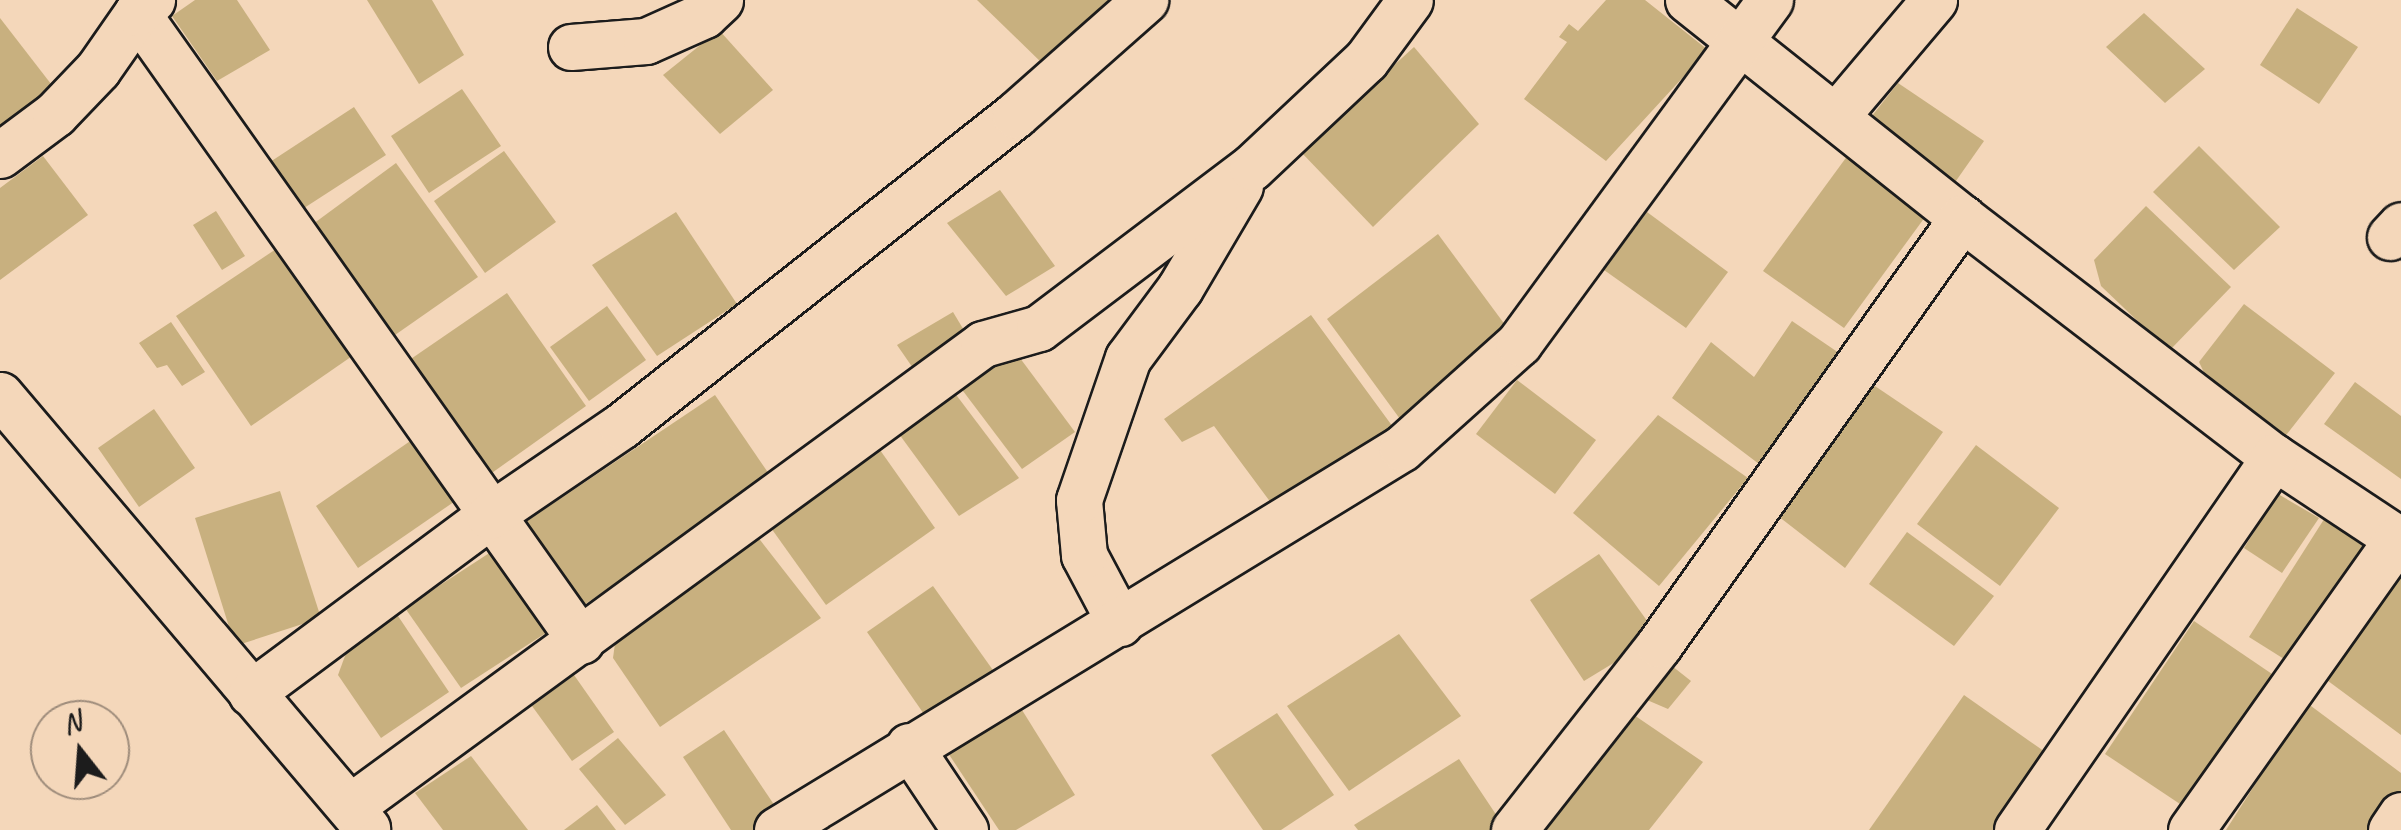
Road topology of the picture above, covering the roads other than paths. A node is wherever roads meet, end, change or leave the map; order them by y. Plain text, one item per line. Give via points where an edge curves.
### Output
1 (720, 0) edge
2 (1145, 0) edge
3 (1410, 0) edge
4 (1688, 0) edge
5 (1770, 0) edge
6 (1934, 0) edge
7 (144, 6) edge
8 (1740, 39) junction
9 (571, 47) dead end
10 (1836, 116) junction
11 (0, 155) edge
12 (1252, 168) junction
13 (1962, 218) junction
14 (0, 395) edge
15 (2274, 457) junction
16 (489, 516) junction
17 (2396, 529) edge
18 (1120, 623) junction
19 (581, 640) junction
20 (251, 692) junction
21 (909, 746) junction
22 (2401, 815) edge
23 (359, 818) edge
24 (777, 830) edge
25 (965, 830) edge
26 (1514, 830) edge
27 (2017, 830) edge
28 (2191, 830) edge
29 (2391, 830) edge

1 - 9 street via 704,15 646,41
2 - 16 street via 1016,115 636,414
3 - 12 street via 1366,60
4 - 8 street
5 - 8 street
6 - 10 street
7 - 11 street via 55,114
7 - 16 street
8 - 10 street
8 - 18 street via 1519,343 1402,448
10 - 13 street
12 - 18 street via 1180,288 1128,358 1079,500 1084,554
12 - 19 street via 1039,328 984,344
13 - 15 street
13 - 26 street via 1659,644
14 - 20 street
15 - 17 street
15 - 27 street
16 - 19 street
16 - 20 street
17 - 28 street
18 - 21 street
19 - 23 street
20 - 23 street
21 - 24 street
21 - 25 street
22 - 29 street

